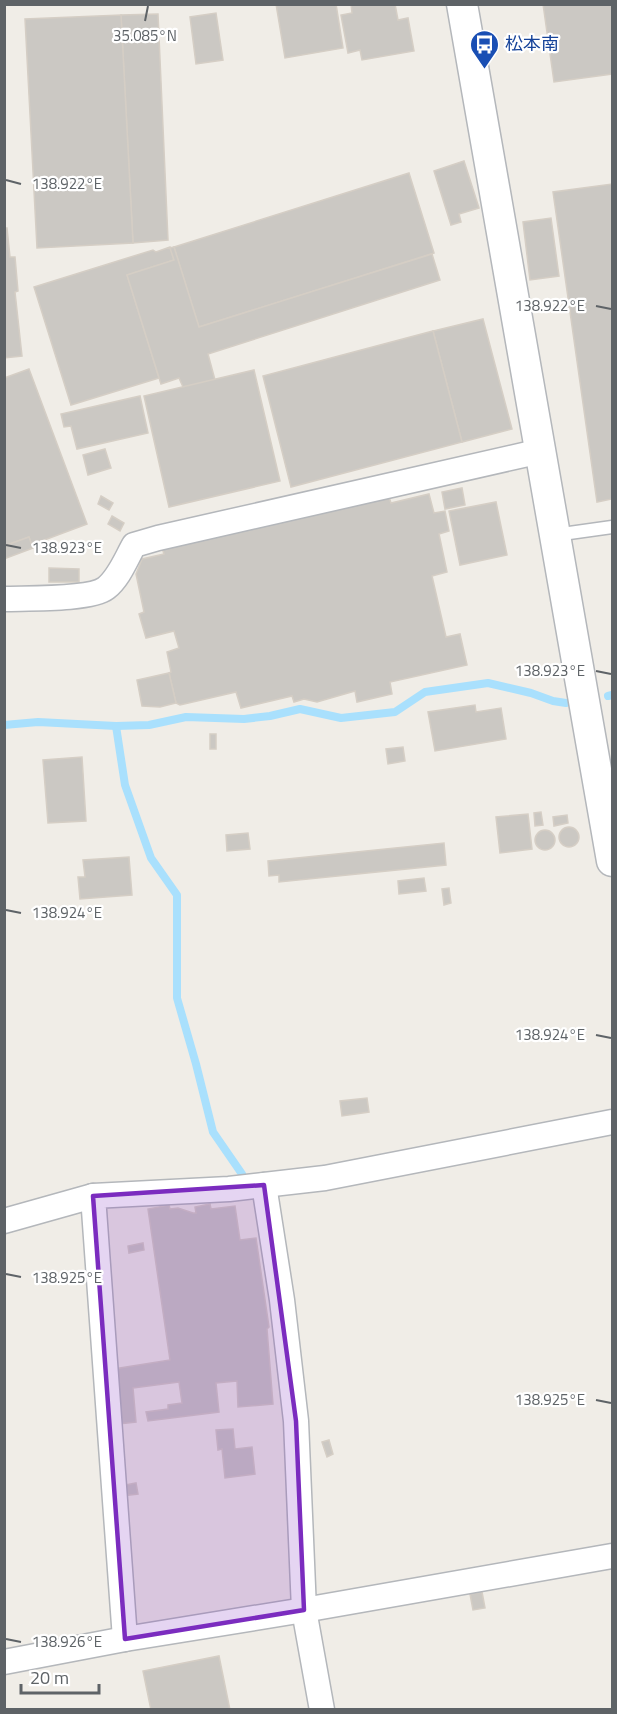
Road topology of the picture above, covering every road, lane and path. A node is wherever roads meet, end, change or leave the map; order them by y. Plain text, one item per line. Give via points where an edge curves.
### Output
1 (462, 4) edge
2 (540, 451) junction
3 (612, 527) edge
4 (555, 535) junction
5 (4, 599) edge
6 (612, 861) edge
7 (612, 1122) edge
8 (264, 1185) junction
9 (93, 1196) junction
10 (4, 1221) edge
11 (612, 1556) edge
12 (304, 1610) junction
13 (125, 1639) junction
14 (4, 1662) edge
15 (322, 1710) edge

1 - 2 street
2 - 4 street
2 - 5 street via 134,545 116,577 105,589 90,595
3 - 4 lane
4 - 6 street
7 - 8 street via 325,1178
8 - 9 street
8 - 12 street via 296,1421
9 - 10 street
9 - 13 street
11 - 12 street
12 - 13 street
12 - 15 street
13 - 14 street

